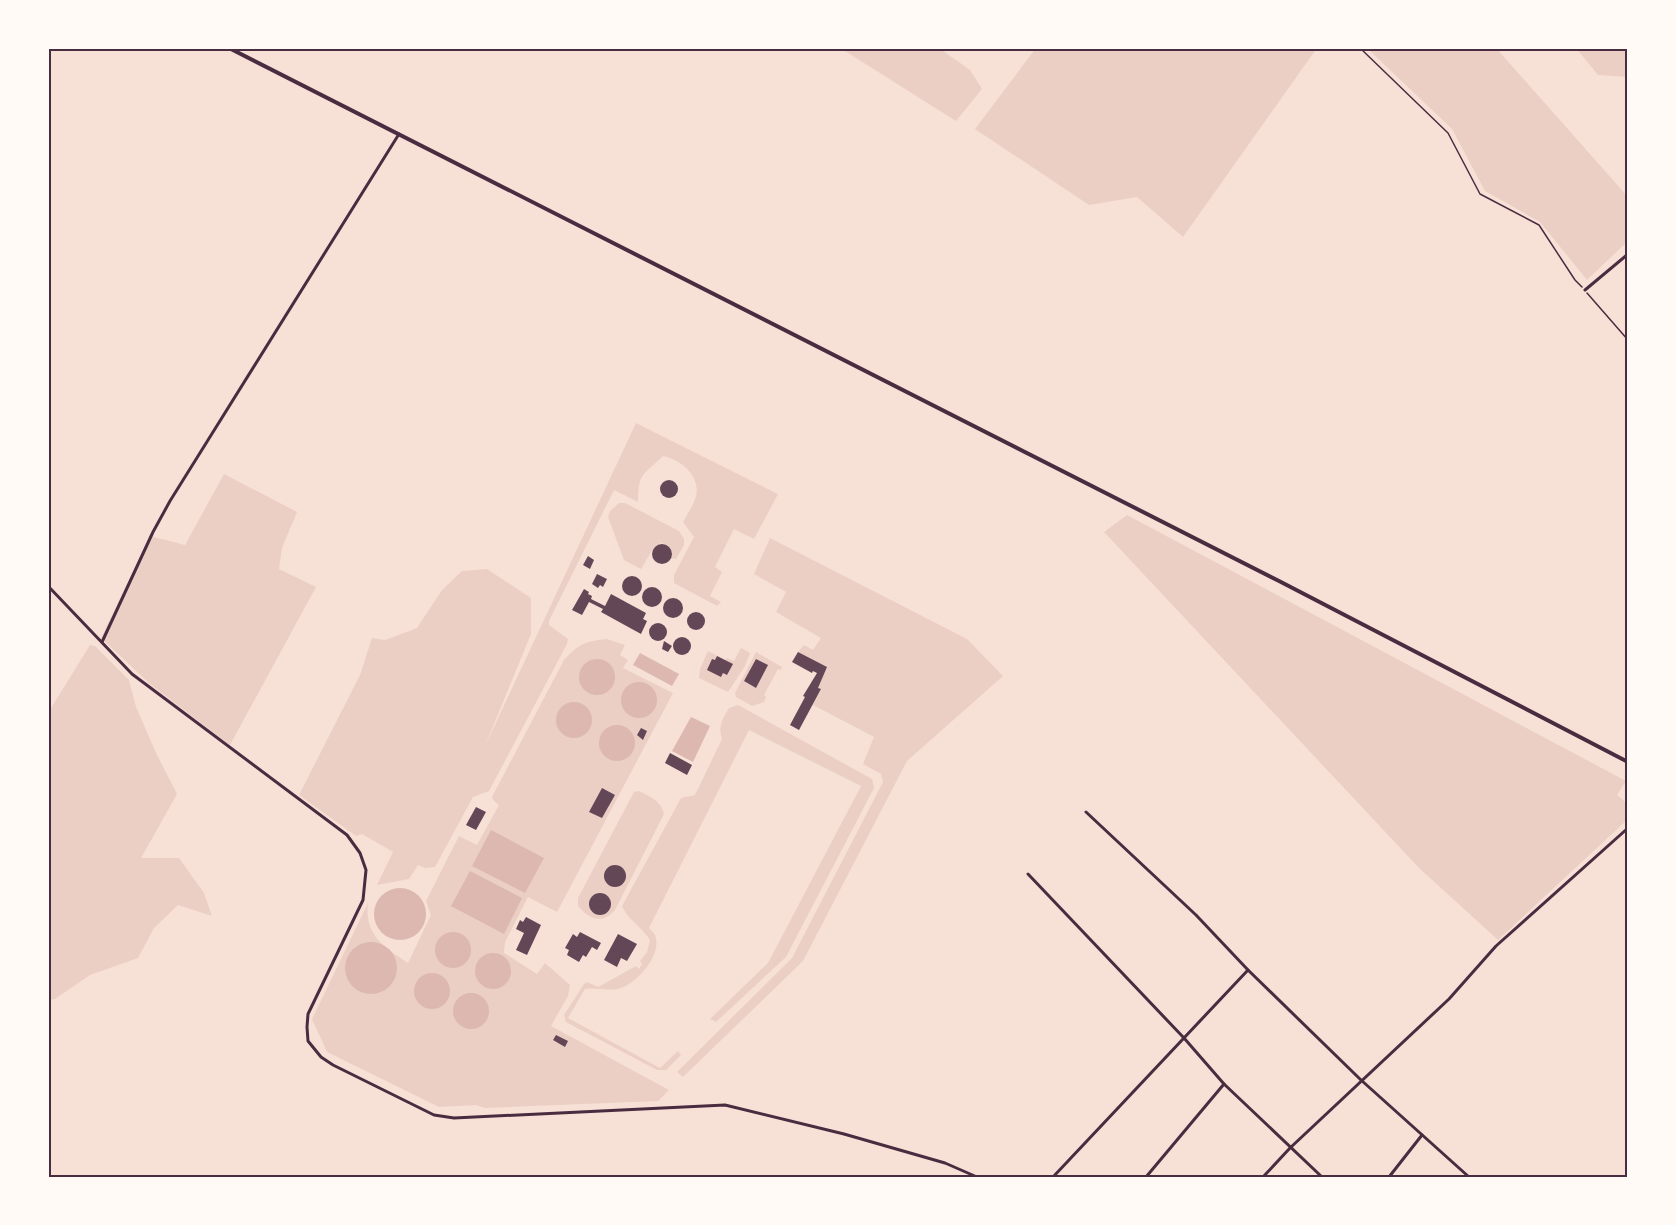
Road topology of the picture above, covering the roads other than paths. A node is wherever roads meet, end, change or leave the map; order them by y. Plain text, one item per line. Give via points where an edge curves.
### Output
1 (229, 48) edge
2 (399, 134) junction
3 (1628, 254) edge
4 (1585, 290) road end
5 (48, 586) edge
6 (102, 642) junction
7 (1628, 762) edge
8 (1086, 812) dead end
9 (1628, 828) edge
10 (1028, 874) dead end
11 (1248, 970) junction
12 (1184, 1038) junction
13 (1361, 1080) junction
14 (1224, 1084) junction
15 (1422, 1135) junction
16 (1290, 1148) junction
17 (977, 1177) edge
18 (1053, 1177) edge
19 (1146, 1177) edge
20 (1263, 1177) edge
21 (1322, 1177) edge
22 (1389, 1177) edge
23 (1469, 1177) edge

1 - 2 street
2 - 6 street via 170,501
2 - 7 street
3 - 4 street
5 - 6 street
6 - 17 street via 132,675 338,829 360,853 366,870 363,900 308,1021 308,1041 333,1065 434,1115 454,1118 725,1105 856,1137 945,1163
8 - 11 street via 1196,915
9 - 13 street via 1496,946 1449,999
10 - 12 street
11 - 12 street
11 - 13 street
12 - 14 street
12 - 18 street
13 - 15 street
13 - 16 street
14 - 16 street
14 - 19 street
15 - 22 street
15 - 23 street
16 - 20 street
16 - 21 street

